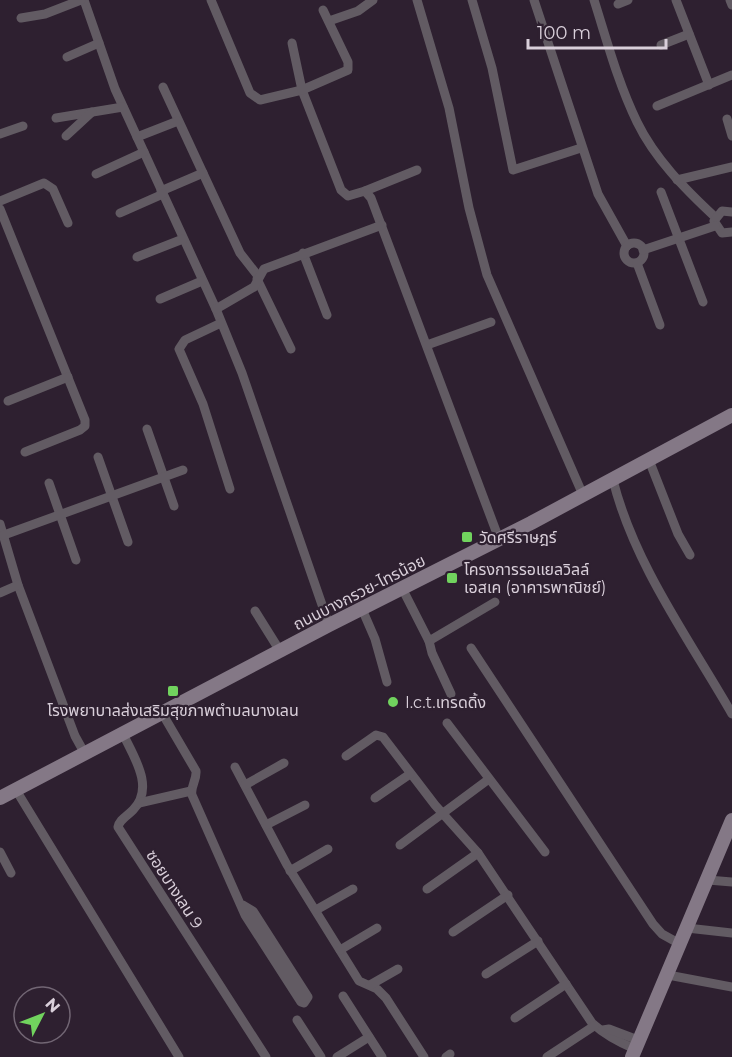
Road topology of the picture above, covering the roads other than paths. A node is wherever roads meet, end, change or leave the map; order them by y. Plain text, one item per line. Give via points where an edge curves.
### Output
1 (82, 0) edge
2 (211, 0) edge
3 (373, 0) edge
4 (417, 0) edge
5 (472, 0) edge
6 (534, 0) edge
7 (594, 0) edge
8 (628, 0) edge
9 (676, 0) edge
10 (730, 0) edge
11 (618, 4) dead end
12 (732, 5) edge
13 (323, 10) dead end
14 (21, 18) dead end
15 (329, 21) junction
16 (689, 34) junction
17 (99, 42) junction
18 (292, 42) dead end
19 (661, 45) dead end
20 (67, 57) dead end
21 (732, 75) edge
22 (709, 85) junction
23 (163, 87) dead end
24 (302, 90) junction
25 (657, 106) dead end
26 (123, 107) junction
27 (92, 112) junction
28 (57, 118) dead end
29 (727, 119) dead end
30 (178, 120) junction
31 (23, 126) dead end
32 (0, 134) edge
33 (66, 136) dead end
34 (137, 136) junction
35 (732, 136) edge
36 (581, 148) junction
37 (144, 152) junction
38 (732, 167) edge
39 (417, 170) dead end
40 (203, 173) junction
41 (96, 174) dead end
42 (677, 180) junction
43 (365, 191) junction
44 (661, 192) dead end
45 (162, 193) junction
46 (0, 201) edge
47 (0, 209) edge
48 (732, 212) edge
49 (120, 213) dead end
50 (715, 222) junction
51 (68, 223) dead end
52 (382, 225) junction
53 (732, 232) edge
54 (679, 238) junction
55 (183, 239) junction
56 (627, 246) junction
57 (643, 250) junction
58 (303, 253) junction
59 (137, 257) dead end
60 (637, 263) junction
61 (257, 278) junction
62 (202, 281) junction
63 (160, 299) dead end
64 (703, 302) dead end
65 (216, 309) junction
66 (327, 315) dead end
67 (491, 322) dead end
68 (221, 323) junction
69 (660, 325) dead end
70 (427, 345) junction
71 (291, 349) dead end
72 (68, 377) junction
73 (8, 401) dead end
74 (732, 415) edge
75 (147, 429) dead end
76 (25, 452) dead end
77 (98, 457) dead end
78 (649, 460) junction
79 (183, 470) dead end
80 (164, 477) junction
81 (613, 480) junction
82 (49, 483) dead end
83 (230, 489) dead end
84 (584, 495) junction
85 (111, 496) junction
86 (174, 506) dead end
87 (60, 515) junction
88 (0, 524) edge
89 (4, 535) junction
90 (499, 539) junction
91 (128, 542) dead end
92 (690, 555) dead end
93 (76, 560) dead end
94 (18, 585) junction
95 (402, 588) junction
96 (0, 592) edge
97 (495, 602) dead end
98 (362, 609) junction
99 (255, 610) dead end
100 (329, 625) junction
101 (429, 640) junction
102 (471, 648) dead end
103 (280, 651) junction
104 (387, 682) dead end
105 (451, 694) dead end
106 (162, 713) junction
107 (732, 714) edge
108 (447, 723) dead end
109 (123, 734) junction
110 (85, 754) junction
111 (346, 756) dead end
112 (284, 763) dead end
113 (235, 767) dead end
114 (410, 774) junction
115 (489, 779) junction
116 (244, 785) junction
117 (16, 790) junction
118 (191, 791) junction
119 (0, 798) edge
120 (375, 798) dead end
121 (139, 803) junction
122 (305, 805) dead end
123 (443, 814) junction
124 (731, 824) edge
125 (266, 825) junction
126 (400, 845) dead end
127 (328, 849) dead end
128 (0, 852) edge
129 (545, 852) dead end
130 (478, 853) junction
131 (290, 871) junction
132 (11, 873) dead end
133 (708, 880) junction
134 (732, 882) edge
135 (353, 889) dead end
136 (427, 889) dead end
137 (508, 895) junction
138 (243, 905) junction
139 (316, 910) junction
140 (377, 928) dead end
141 (687, 928) junction
142 (453, 932) dead end
143 (732, 933) edge
144 (538, 941) junction
145 (680, 944) junction
146 (340, 950) junction
147 (398, 969) dead end
148 (486, 974) dead end
149 (668, 975) junction
150 (566, 984) junction
151 (370, 985) junction
152 (732, 987) edge
153 (343, 996) dead end
154 (516, 1018) dead end
155 (297, 1020) dead end
156 (598, 1028) junction
157 (369, 1037) junction
158 (635, 1049) edge
159 (178, 1057) edge
160 (266, 1057) edge
161 (321, 1057) edge
162 (337, 1057) edge
163 (382, 1057) edge
164 (424, 1057) edge
165 (547, 1057) edge

1 - 14 street
1 - 17 street
2 - 24 street via 254,98
3 - 15 street via 358,11
4 - 84 street via 449,108 469,208 488,275
5 - 36 street via 492,68 513,170
6 - 36 street
7 - 42 street via 618,77 638,123
8 - 11 street
9 - 16 street
10 - 12 street
13 - 15 street
15 - 24 street via 348,70
16 - 19 street
16 - 22 street
17 - 20 street
17 - 26 street
18 - 24 street
21 - 22 street
22 - 25 street
23 - 30 street
24 - 43 street via 341,190 348,196
26 - 27 street
26 - 34 street
27 - 28 street
27 - 33 street
29 - 35 street
30 - 34 street
30 - 40 street
31 - 32 street
34 - 37 street
36 - 56 street via 598,195
37 - 41 street
37 - 45 street
38 - 42 street
39 - 43 street
40 - 45 street
40 - 61 street via 240,253
42 - 50 street
43 - 52 street
44 - 54 street
45 - 49 street
45 - 55 street
46 - 51 street via 44,183 52,189
47 - 72 street
48 - 50 street via 722,211
50 - 53 street via 722,233
50 - 54 street
52 - 58 street
52 - 70 street
54 - 57 street
54 - 64 street
55 - 59 street
55 - 62 street
56 - 57 street via 638,244
56 - 60 street via 626,260
57 - 60 street via 643,258
58 - 61 street via 264,269
58 - 66 street
60 - 69 street
61 - 65 street via 249,291
61 - 71 street
62 - 63 street
62 - 65 street
65 - 68 street
67 - 70 street
68 - 83 street via 185,340 179,349 203,404
68 - 100 street
70 - 90 street
72 - 73 street
72 - 76 street via 85,426
74 - 78 main road, ถนนบางกรวย-ไทรน้อย
75 - 80 street
77 - 85 street
78 - 81 main road, ถนนบางกรวย-ไทรน้อย
78 - 92 street
79 - 80 street
80 - 85 street
80 - 86 street
81 - 84 main road, ถนนบางกรวย-ไทรน้อย
81 - 107 street via 620,506 648,569
82 - 87 street
84 - 90 main road, ถนนบางกรวย-ไทรน้อย
85 - 87 street
85 - 91 street
87 - 89 street
87 - 93 street
88 - 89 street
89 - 94 street
90 - 95 main road, ถนนบางกรวย-ไทรน้อย
94 - 96 street
94 - 110 street
95 - 98 main road, ถนนบางกรวย-ไทรน้อย
95 - 101 street
97 - 101 street
98 - 100 main road, ถนนบางกรวย-ไทรน้อย
98 - 104 street
99 - 103 street
100 - 103 main road, ถนนบางกรวย-ไทรน้อย
101 - 105 street
102 - 145 street via 653,924
103 - 106 main road, ถนนบางกรวย-ไทรน้อย
106 - 109 main road, ถนนบางกรวย-ไทรน้อย
106 - 118 street via 196,771
108 - 115 street
109 - 110 main road, ถนนบางกรวย-ไทรน้อย
109 - 121 street via 143,783
110 - 117 main road, ถนนบางกรวย-ไทรน้อย
111 - 114 street via 380,735
112 - 116 street
113 - 116 street
114 - 120 street
114 - 123 street
115 - 123 street
115 - 129 street
116 - 125 street
117 - 119 main road, ถนนบางกรวย-ไทรน้อย
117 - 159 street
118 - 121 street
118 - 138 street
121 - 160 street, ซอยบางเลน 9 via 118,827
122 - 125 street
123 - 126 street
123 - 130 street
124 - 133 main road
125 - 131 street
127 - 131 street
128 - 132 street
130 - 136 street
130 - 137 street
131 - 139 street
133 - 134 street
133 - 141 main road
135 - 139 street
137 - 142 street
137 - 144 street
138 - 138 street via 253,911 308,997 304,1003 245,915
139 - 146 street
140 - 146 street
141 - 143 street
141 - 145 main road
144 - 148 street
144 - 150 street
145 - 149 main road
146 - 151 street via 359,981
147 - 151 street
149 - 152 street
149 - 158 main road
150 - 154 street
150 - 156 street
151 - 164 street via 386,998
153 - 157 street
155 - 161 street
156 - 158 street via 606,1036
156 - 165 street
157 - 162 street
157 - 163 street

